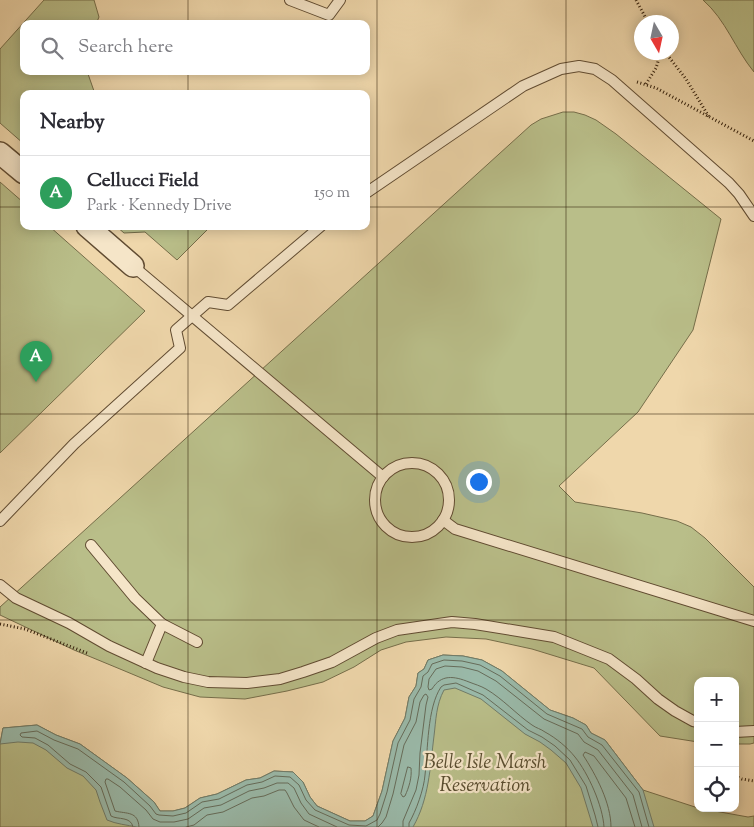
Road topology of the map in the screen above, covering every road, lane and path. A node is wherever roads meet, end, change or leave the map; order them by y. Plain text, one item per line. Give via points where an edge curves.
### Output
1 (290, 0) edge
2 (340, 0) edge
3 (636, 0) edge
4 (644, 15) edge
5 (658, 60) edge
6 (672, 60) edge
7 (646, 84) junction
8 (624, 90) junction
9 (709, 118) junction
10 (754, 141) edge
11 (0, 152) edge
12 (20, 170) edge
13 (370, 190) edge
14 (754, 216) edge
15 (91, 230) edge
16 (316, 230) edge
17 (134, 266) joint
18 (192, 316) junction
19 (383, 478) junction
20 (0, 520) edge
21 (443, 520) junction
22 (91, 545) dead end
23 (0, 584) edge
24 (754, 621) edge
25 (0, 624) edge
26 (162, 624) junction
27 (197, 642) dead end
28 (95, 656) dead end
29 (146, 663) junction
30 (694, 721) edge
31 (754, 731) edge
32 (739, 732) edge
33 (739, 778) edge
34 (754, 781) edge

1 - 2 lane via 329,15
3 - 4 path
5 - 7 path
6 - 9 path
7 - 8 path via 634,82
7 - 9 path
8 - 13 lane via 595,69 570,67 556,70 523,86
8 - 14 lane via 729,183
9 - 10 path
11 - 12 street
15 - 17 street
16 - 18 lane via 228,305 208,302
17 - 18 lane
18 - 19 lane
18 - 20 lane via 176,330 180,348 74,444
19 - 21 lane via 401,464 424,464 434,470 442,478 450,499
19 - 21 lane via 375,500 382,522 391,530 401,535 419,536 435,529
21 - 24 lane via 455,529
22 - 26 lane via 135,598
23 - 29 lane via 16,598
25 - 28 path via 25,629
26 - 27 lane
26 - 29 lane
29 - 30 lane via 208,682 264,682 332,662 397,630 452,622 475,624 554,637 609,659 658,699
31 - 32 lane
33 - 34 path

